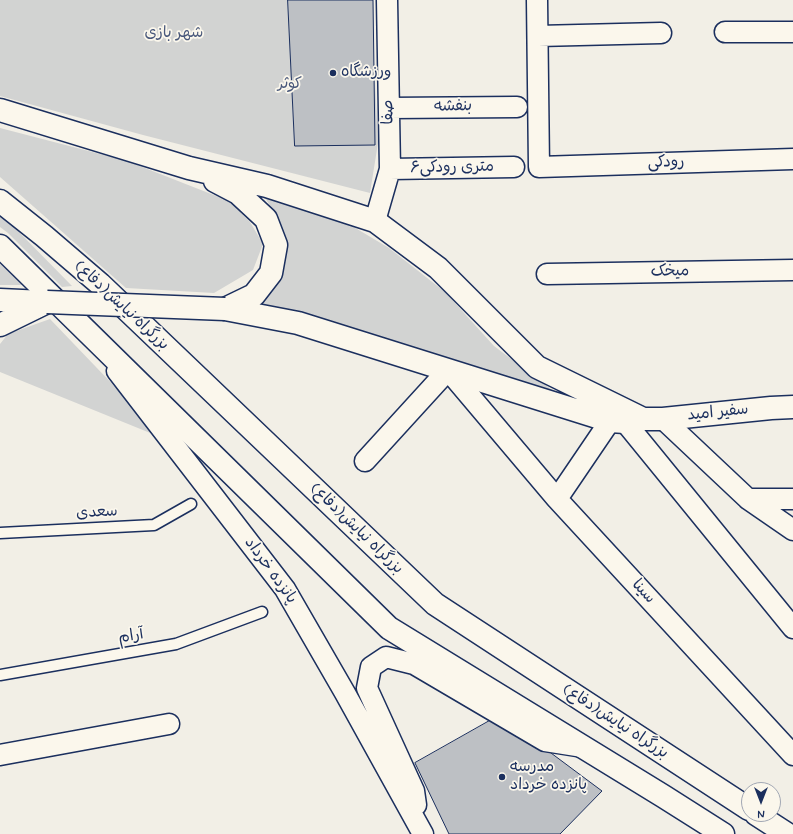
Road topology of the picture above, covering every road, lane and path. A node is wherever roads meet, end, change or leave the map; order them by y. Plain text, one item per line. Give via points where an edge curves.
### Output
1 (387, 0) edge
2 (537, 0) edge
3 (725, 32) dead end
4 (793, 32) edge
5 (661, 33) dead end
6 (538, 36) junction
7 (517, 106) dead end
8 (389, 108) junction
9 (0, 110) edge
10 (793, 159) edge
11 (514, 167) dead end
12 (189, 168) junction
13 (390, 168) junction
14 (0, 201) edge
15 (375, 221) junction
16 (0, 246) edge
17 (793, 270) edge
18 (547, 274) dead end
19 (0, 300) edge
20 (47, 302) junction
21 (224, 309) junction
22 (0, 325) edge
23 (85, 330) junction
24 (448, 370) junction
25 (793, 407) edge
26 (635, 420) junction
27 (365, 461) dead end
28 (557, 499) junction
29 (748, 499) junction
30 (793, 499) edge
31 (191, 504) dead end
32 (793, 530) edge
33 (0, 533) edge
34 (786, 611) edge
35 (262, 612) dead end
36 (793, 628) edge
37 (0, 675) edge
38 (170, 724) dead end
39 (585, 748) junction
40 (0, 755) edge
41 (793, 755) edge
42 (741, 805) edge
43 (768, 822) edge
44 (417, 832) edge
45 (723, 834) edge
46 (786, 834) edge

1 - 8 street, صفا
2 - 6 street
3 - 4 street
5 - 6 street
6 - 10 street, رودکی via 539,167
7 - 8 street, بنفشه
8 - 13 street, صفا
9 - 12 main road
11 - 13 street, ۶متری رودکی
12 - 15 main road via 267,186
12 - 21 main road via 238,193 266,219 276,245 271,273 254,295
13 - 15 street, صفا
14 - 42 main road, بزرگراه نیایش(دفاع) via 100,284 435,604
15 - 26 main road via 438,268 537,367
16 - 23 main road
17 - 18 street, میخک
19 - 20 main road
20 - 21 main road, bridge
20 - 22 main road
21 - 24 main road via 298,323
23 - 39 main road via 389,628
23 - 44 street, پانزده خرداد via 285,589 345,693
24 - 26 main road
24 - 27 street
24 - 28 street, سینا
25 - 26 main road, سفیر امید
26 - 28 street
26 - 29 street
26 - 34 street
28 - 41 street, سینا
29 - 30 street
29 - 32 street
31 - 33 lane, سعدی via 154,525
34 - 36 street
35 - 37 lane, آرام via 176,644
38 - 40 street
39 - 44 street via 545,741 414,664 386,657 371,667 367,688 414,791
39 - 45 main road
43 - 46 main road

